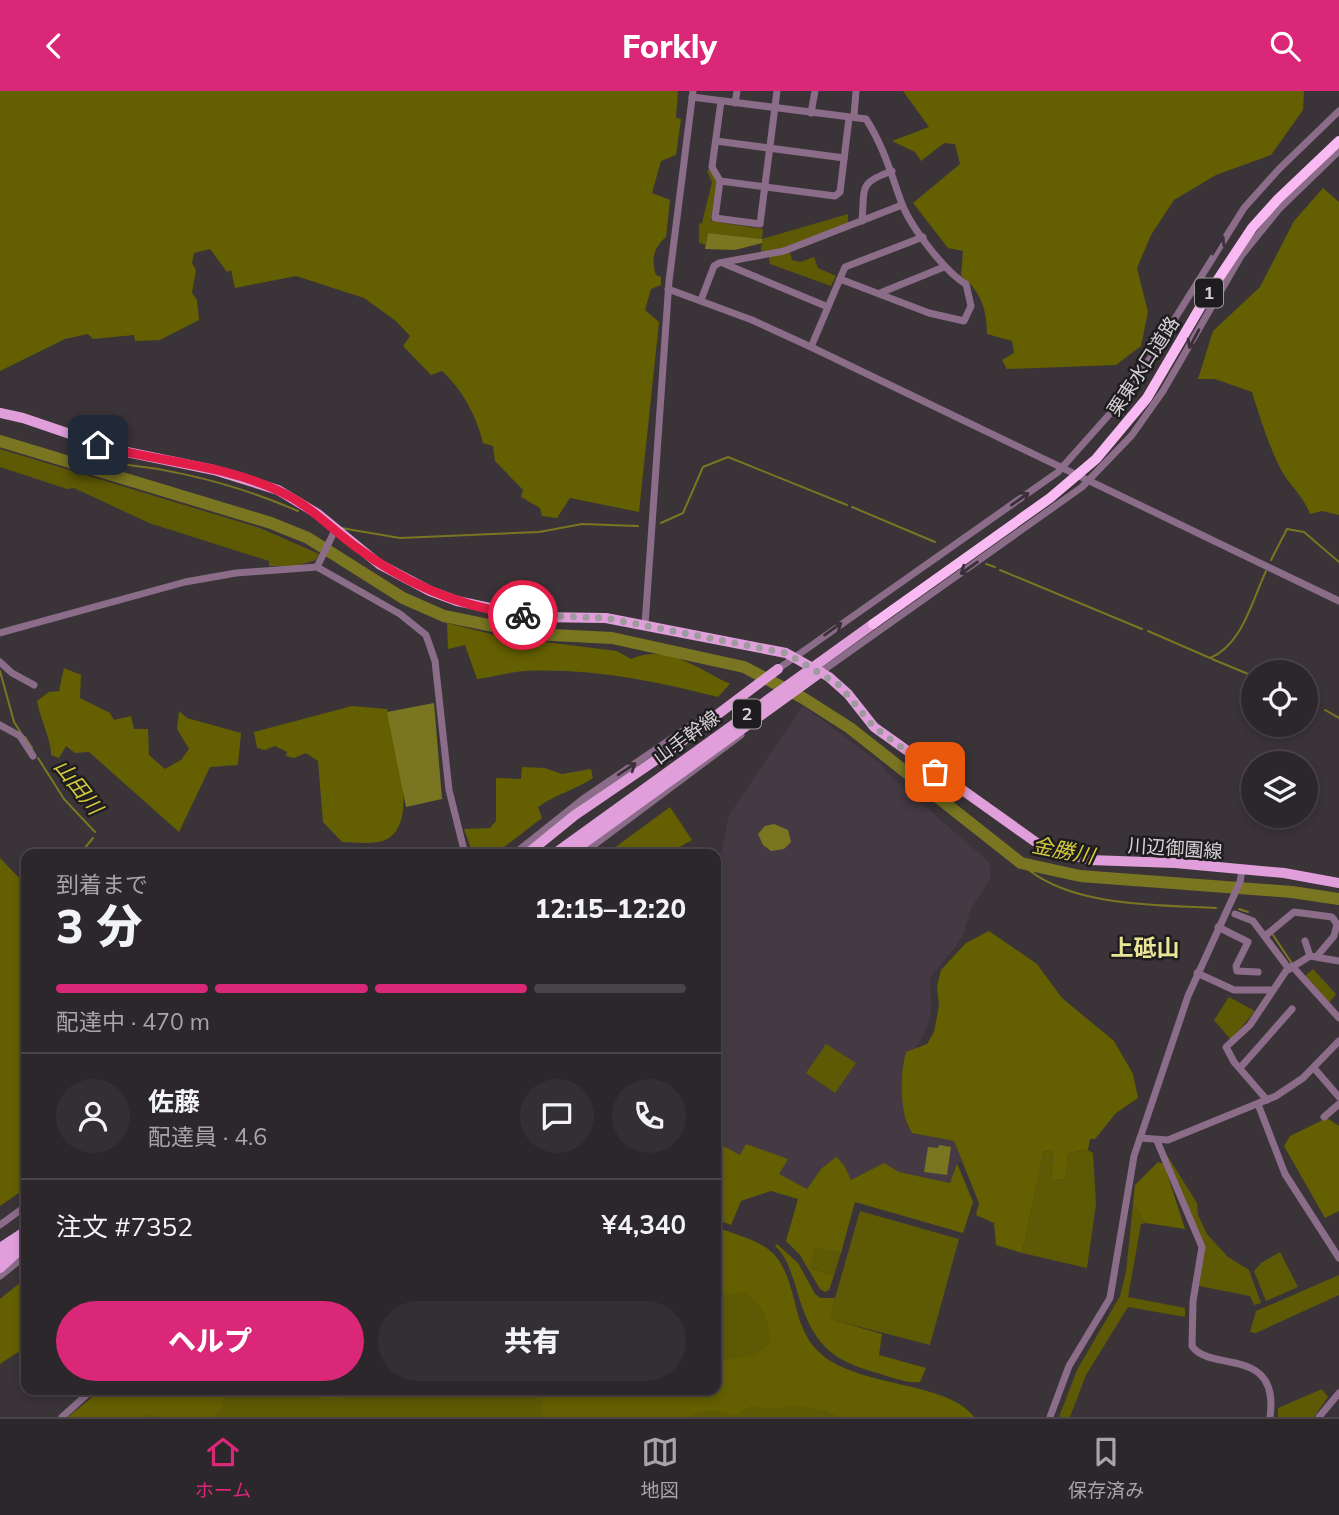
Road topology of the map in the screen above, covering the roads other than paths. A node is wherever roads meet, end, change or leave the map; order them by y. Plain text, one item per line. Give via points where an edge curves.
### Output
1 (737, 91) edge
2 (777, 91) edge
3 (815, 91) edge
4 (856, 91) edge
5 (693, 94) edge
6 (721, 101) junction
7 (735, 103) junction
8 (775, 108) junction
9 (1339, 111) edge
10 (811, 113) junction
11 (852, 117) junction
12 (716, 141) junction
13 (1339, 141) edge
14 (769, 148) junction
15 (1339, 151) edge
16 (844, 158) junction
17 (892, 171) junction
18 (720, 181) junction
19 (765, 187) junction
20 (902, 205) junction
21 (862, 221) junction
22 (923, 237) junction
23 (724, 264) junction
24 (944, 267) junction
25 (840, 279) junction
26 (668, 289) junction
27 (880, 293) junction
28 (701, 300) junction
29 (828, 307) junction
30 (811, 347) junction
31 (0, 414) edge
32 (1063, 466) junction
33 (1090, 479) junction
34 (334, 532) junction
35 (318, 564) junction
36 (1339, 601) edge
37 (873, 624) joint
38 (645, 625) junction
39 (0, 633) edge
40 (793, 657) junction
41 (0, 662) edge
42 (778, 669) joint
43 (821, 672) junction
44 (34, 684) dead end
45 (718, 714) junction
46 (756, 720) junction
47 (0, 725) edge
48 (33, 756) dead end
49 (935, 772) junction
50 (918, 797) dead end
51 (464, 849) edge
52 (520, 849) edge
53 (533, 849) edge
54 (561, 849) edge
55 (576, 849) edge
56 (589, 849) edge
57 (1242, 872) junction
58 (1339, 883) edge
59 (1235, 914) dead end
60 (1218, 927) junction
61 (1265, 936) junction
62 (1305, 941) dead end
63 (1314, 956) junction
64 (1339, 961) edge
65 (1290, 967) junction
66 (1258, 972) dead end
67 (1197, 973) junction
68 (1273, 990) junction
69 (1292, 1009) dead end
70 (1339, 1018) edge
71 (1339, 1041) edge
72 (1240, 1068) junction
73 (1314, 1068) junction
74 (1339, 1097) edge
75 (1268, 1100) junction
76 (1258, 1104) junction
77 (1339, 1104) edge
78 (1324, 1117) dead end
79 (1140, 1138) junction
80 (1157, 1141) junction
81 (21, 1210) edge
82 (0, 1225) edge
83 (21, 1234) edge
84 (21, 1243) edge
85 (0, 1248) edge
86 (21, 1249) edge
87 (0, 1258) edge
88 (1339, 1258) edge
89 (21, 1259) edge
90 (0, 1268) edge
91 (0, 1276) edge
92 (1339, 1392) edge
93 (86, 1395) edge
94 (62, 1417) edge
95 (1050, 1417) edge
96 (1270, 1417) edge
97 (1319, 1417) edge

1 - 7 street
2 - 8 street
3 - 10 street
4 - 11 street
5 - 6 street
5 - 26 street
6 - 7 street
6 - 12 street
7 - 8 street
8 - 10 street
8 - 14 street
32 -> 9 street via 1115,408 1149,360 1244,208
10 - 11 street
11 - 16 street
11 - 17 street via 866,119
12 - 14 street
12 - 18 street via 712,167
13 - 37 highway, 栗東水口道路 / 1 via 1252,228 1147,398 1096,459 1050,498
14 - 16 street
14 - 19 street
15 -> 33 street via 1279,209 1241,256 1163,391 1132,435
16 - 19 street via 840,192 835,197
17 - 20 street
17 - 21 street via 869,179
18 - 19 street
18 - 19 street via 715,218 760,224
20 - 21 street
20 - 22 street
21 - 23 street via 784,251
22 - 24 street
22 - 25 street via 845,267
23 - 28 street via 714,266
23 - 29 street
24 - 27 street
24 - 27 street via 966,285 971,306 964,321
25 - 27 street
25 - 29 street
26 - 28 street
26 - 38 street
28 - 30 street
29 - 30 street
30 - 32 street
31 - 34 main road, 川辺御園線 via 117,450 259,483 305,504
32 - 33 street
40 -> 32 street
33 - 36 street
33 -> 43 street
34 - 35 street
34 - 38 main road, 川辺御園線 via 389,570 457,601 508,614 592,617
35 - 39 street via 184,582
35 - 51 street via 426,635 435,661 449,790
37 - 54 main road, 山手幹線 / 2
38 - 40 main road, 川辺御園線 via 745,647 774,648
40 - 42 street
40 - 43 main road, 川辺御園線
41 - 44 street
42 - 45 main road
43 - 46 main road
43 - 49 main road, 川辺御園線 via 839,685 874,727
52 -> 45 street via 583,799 690,726
45 - 53 main road
46 - 55 main road
46 - 56 street via 718,755
47 - 48 street via 20,736
49 - 50 street
49 - 57 main road, 川辺御園線 via 1044,848 1079,859
57 - 58 main road, 川辺御園線
57 - 60 street
59 - 61 street via 1253,921
60 - 66 street via 1248,942 1237,971
60 - 67 street
61 - 63 street via 1294,912 1332,917 1337,924 1334,936
61 - 65 street
62 - 63 street
63 - 64 street
63 - 65 street
65 - 68 street
65 - 70 street
67 - 68 street via 1234,990
67 - 79 street
68 - 72 street via 1250,1025 1226,1047
69 - 72 street
71 - 73 street
72 - 75 street
73 - 74 street
73 - 75 street
75 - 76 street
76 - 80 street
76 - 88 street via 1284,1174
77 - 78 street
79 - 80 street
79 - 95 street via 1127,1185 1110,1298 1069,1366
80 - 96 street via 1202,1247 1193,1301 1192,1346 1200,1355 1239,1362 1254,1370 1269,1394
81 - 82 street
83 - 85 main road
84 - 87 main road
86 - 90 main road
89 - 91 street
92 - 97 street
93 - 94 street

